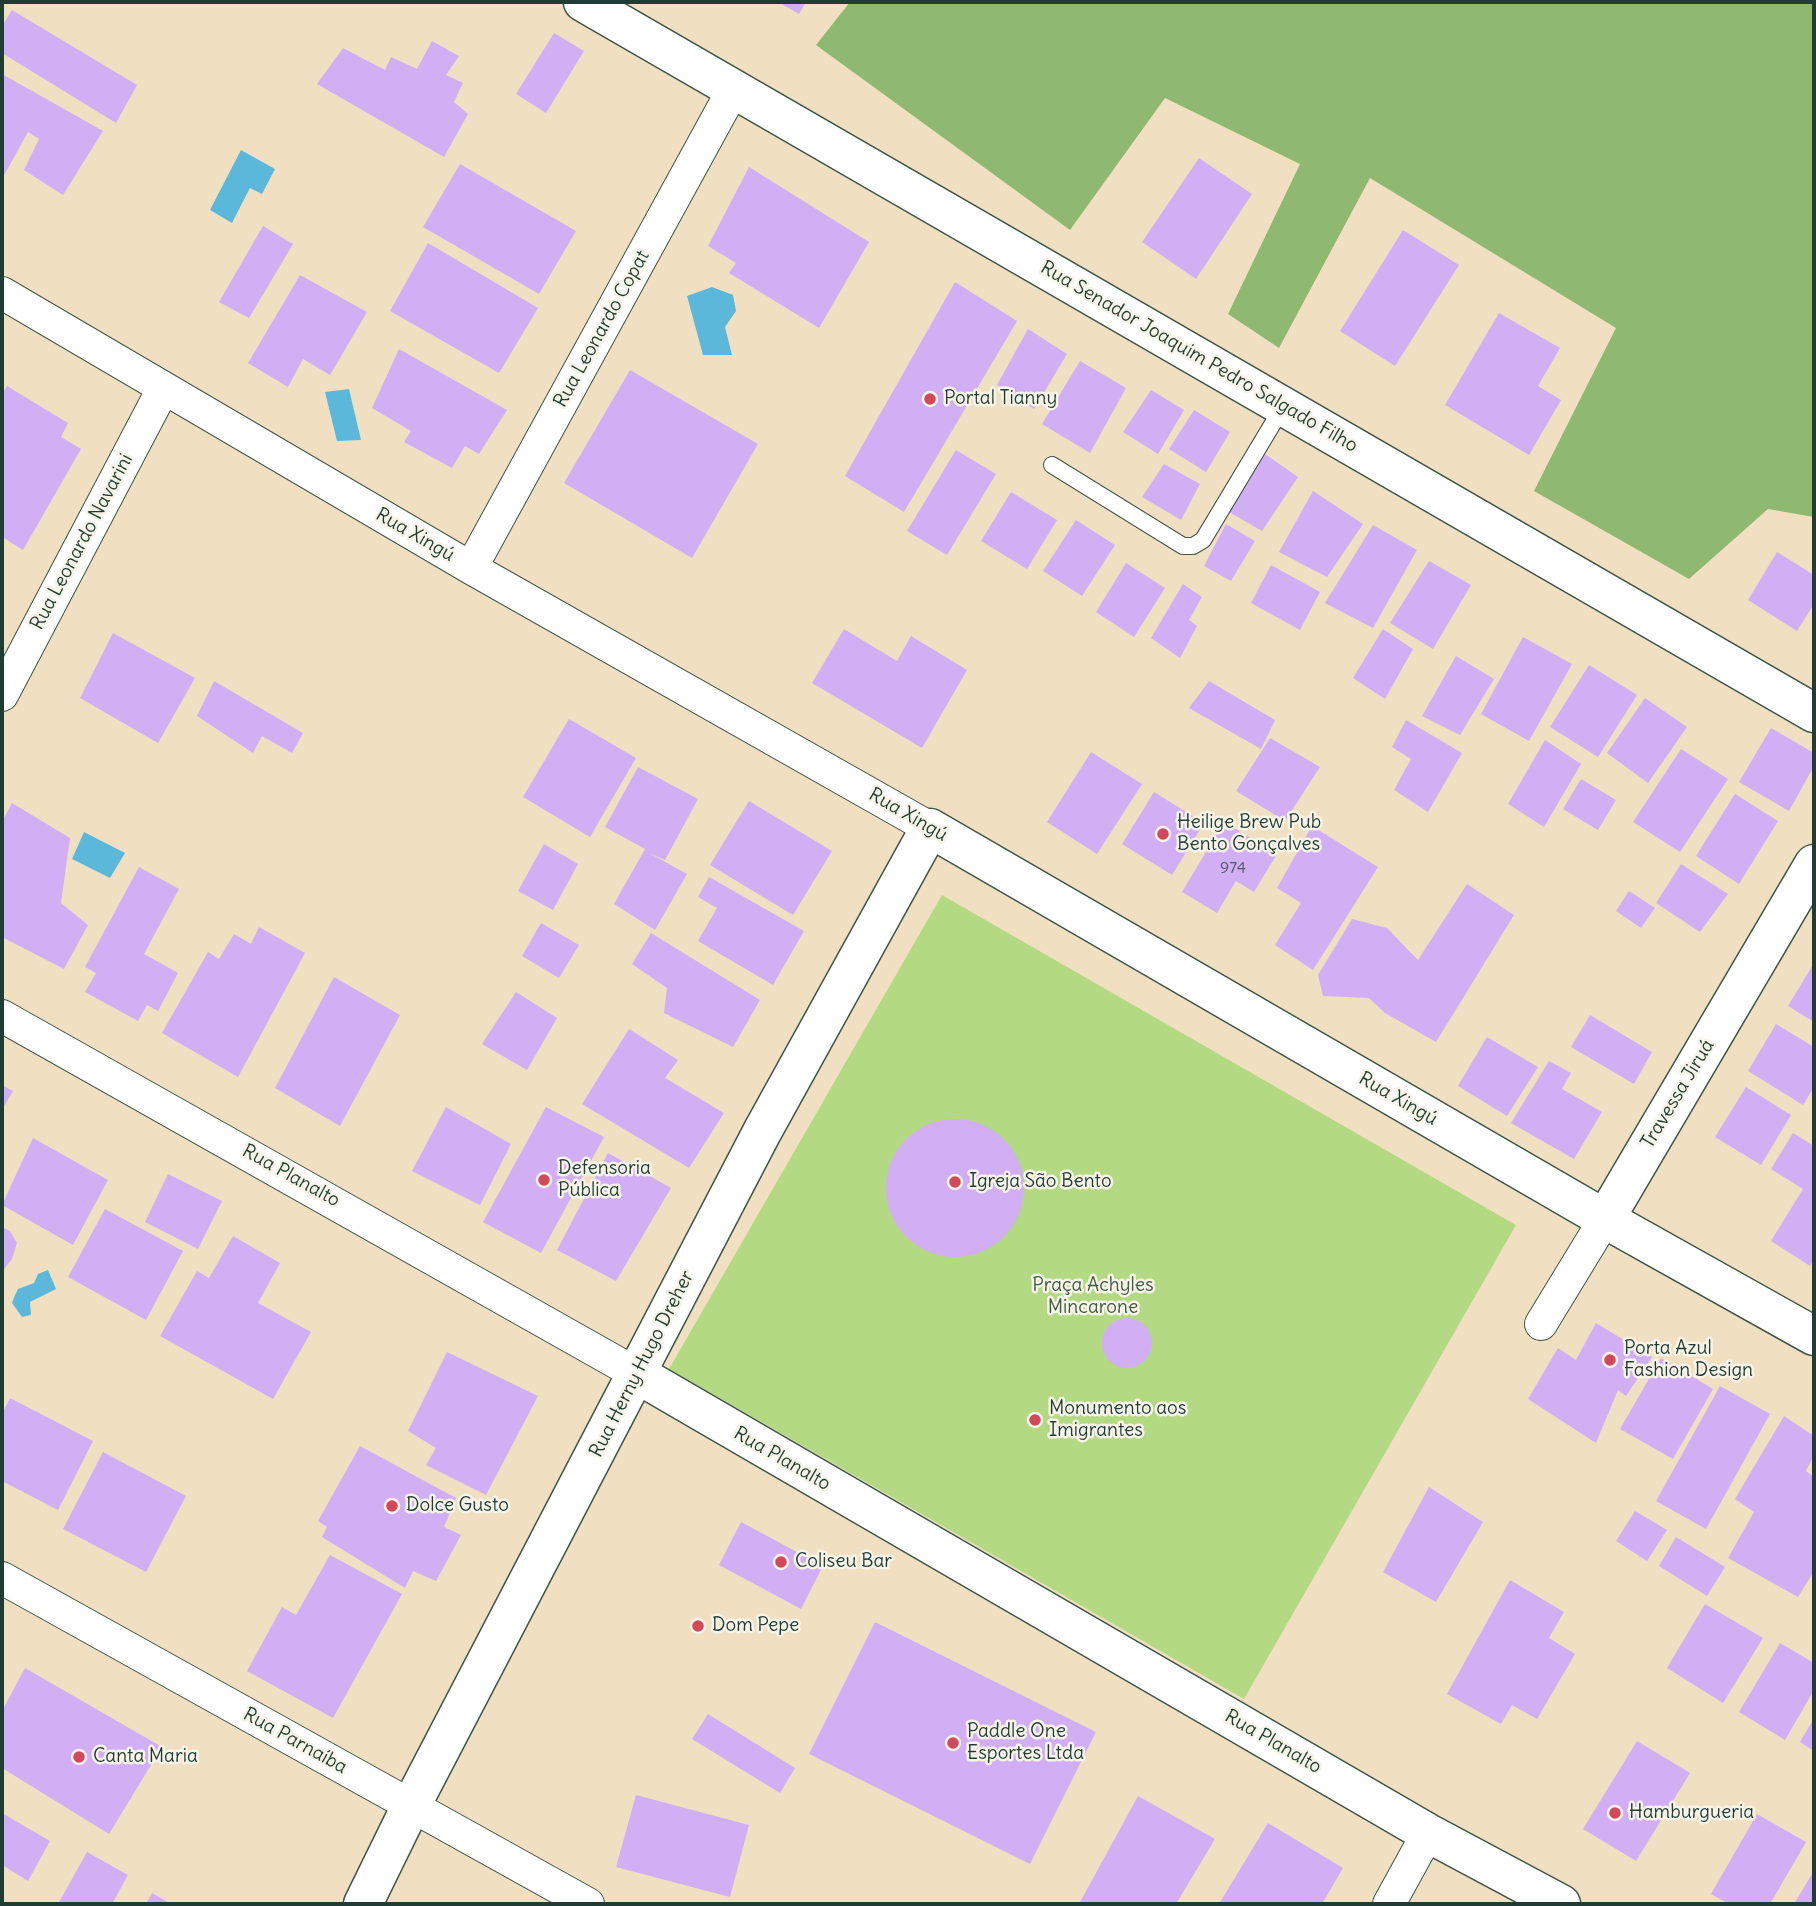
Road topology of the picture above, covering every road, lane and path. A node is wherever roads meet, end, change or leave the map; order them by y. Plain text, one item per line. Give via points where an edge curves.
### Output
1 (583, 2) edge
2 (733, 90) junction
3 (2, 293) edge
4 (163, 389) junction
5 (1284, 405) junction
6 (1052, 466) dead end
7 (471, 568) junction
8 (2, 695) edge
9 (1814, 713) edge
10 (930, 828) junction
11 (1814, 864) edge
12 (2, 1016) edge
13 (1605, 1219) junction
14 (1541, 1324) dead end
15 (1814, 1336) edge
16 (638, 1374) junction
17 (2, 1578) edge
18 (411, 1806) junction
19 (1428, 1833) junction
20 (363, 1904) edge
21 (588, 1904) edge
22 (1390, 1904) edge
23 (1561, 1904) edge

1 - 2 main road, Rua Senador Joaquim Pedro Salgado Filho
2 - 5 main road, Rua Senador Joaquim Pedro Salgado Filho
2 - 7 street, Rua Leonardo Copat
3 - 4 street, Rua Xingú
4 - 7 street, Rua Xingú
4 - 8 street, Rua Leonardo Navarini
5 - 6 lane via 1203,540 1193,546 1183,546
5 - 9 main road, Rua Senador Joaquim Pedro Salgado Filho
7 - 10 street, Rua Xingú
10 - 13 main road, Rua Xingú
10 - 16 main road, Rua Herny Hugo Dreher via 762,1132
11 - 13 main road, Travessa Jiruá
12 - 16 street, Rua Planalto
13 - 14 street, Travessa Jiruá
13 - 15 main road, Rua Xingú
16 - 18 main road, Rua Herny Hugo Dreher
16 - 19 main road, Rua Planalto
17 - 18 street, Rua Parnaíba
18 - 20 main road, Rua Herny Hugo Dreher
18 - 21 street, Rua Parnaíba
19 - 22 street
19 - 23 main road, Rua Planalto

